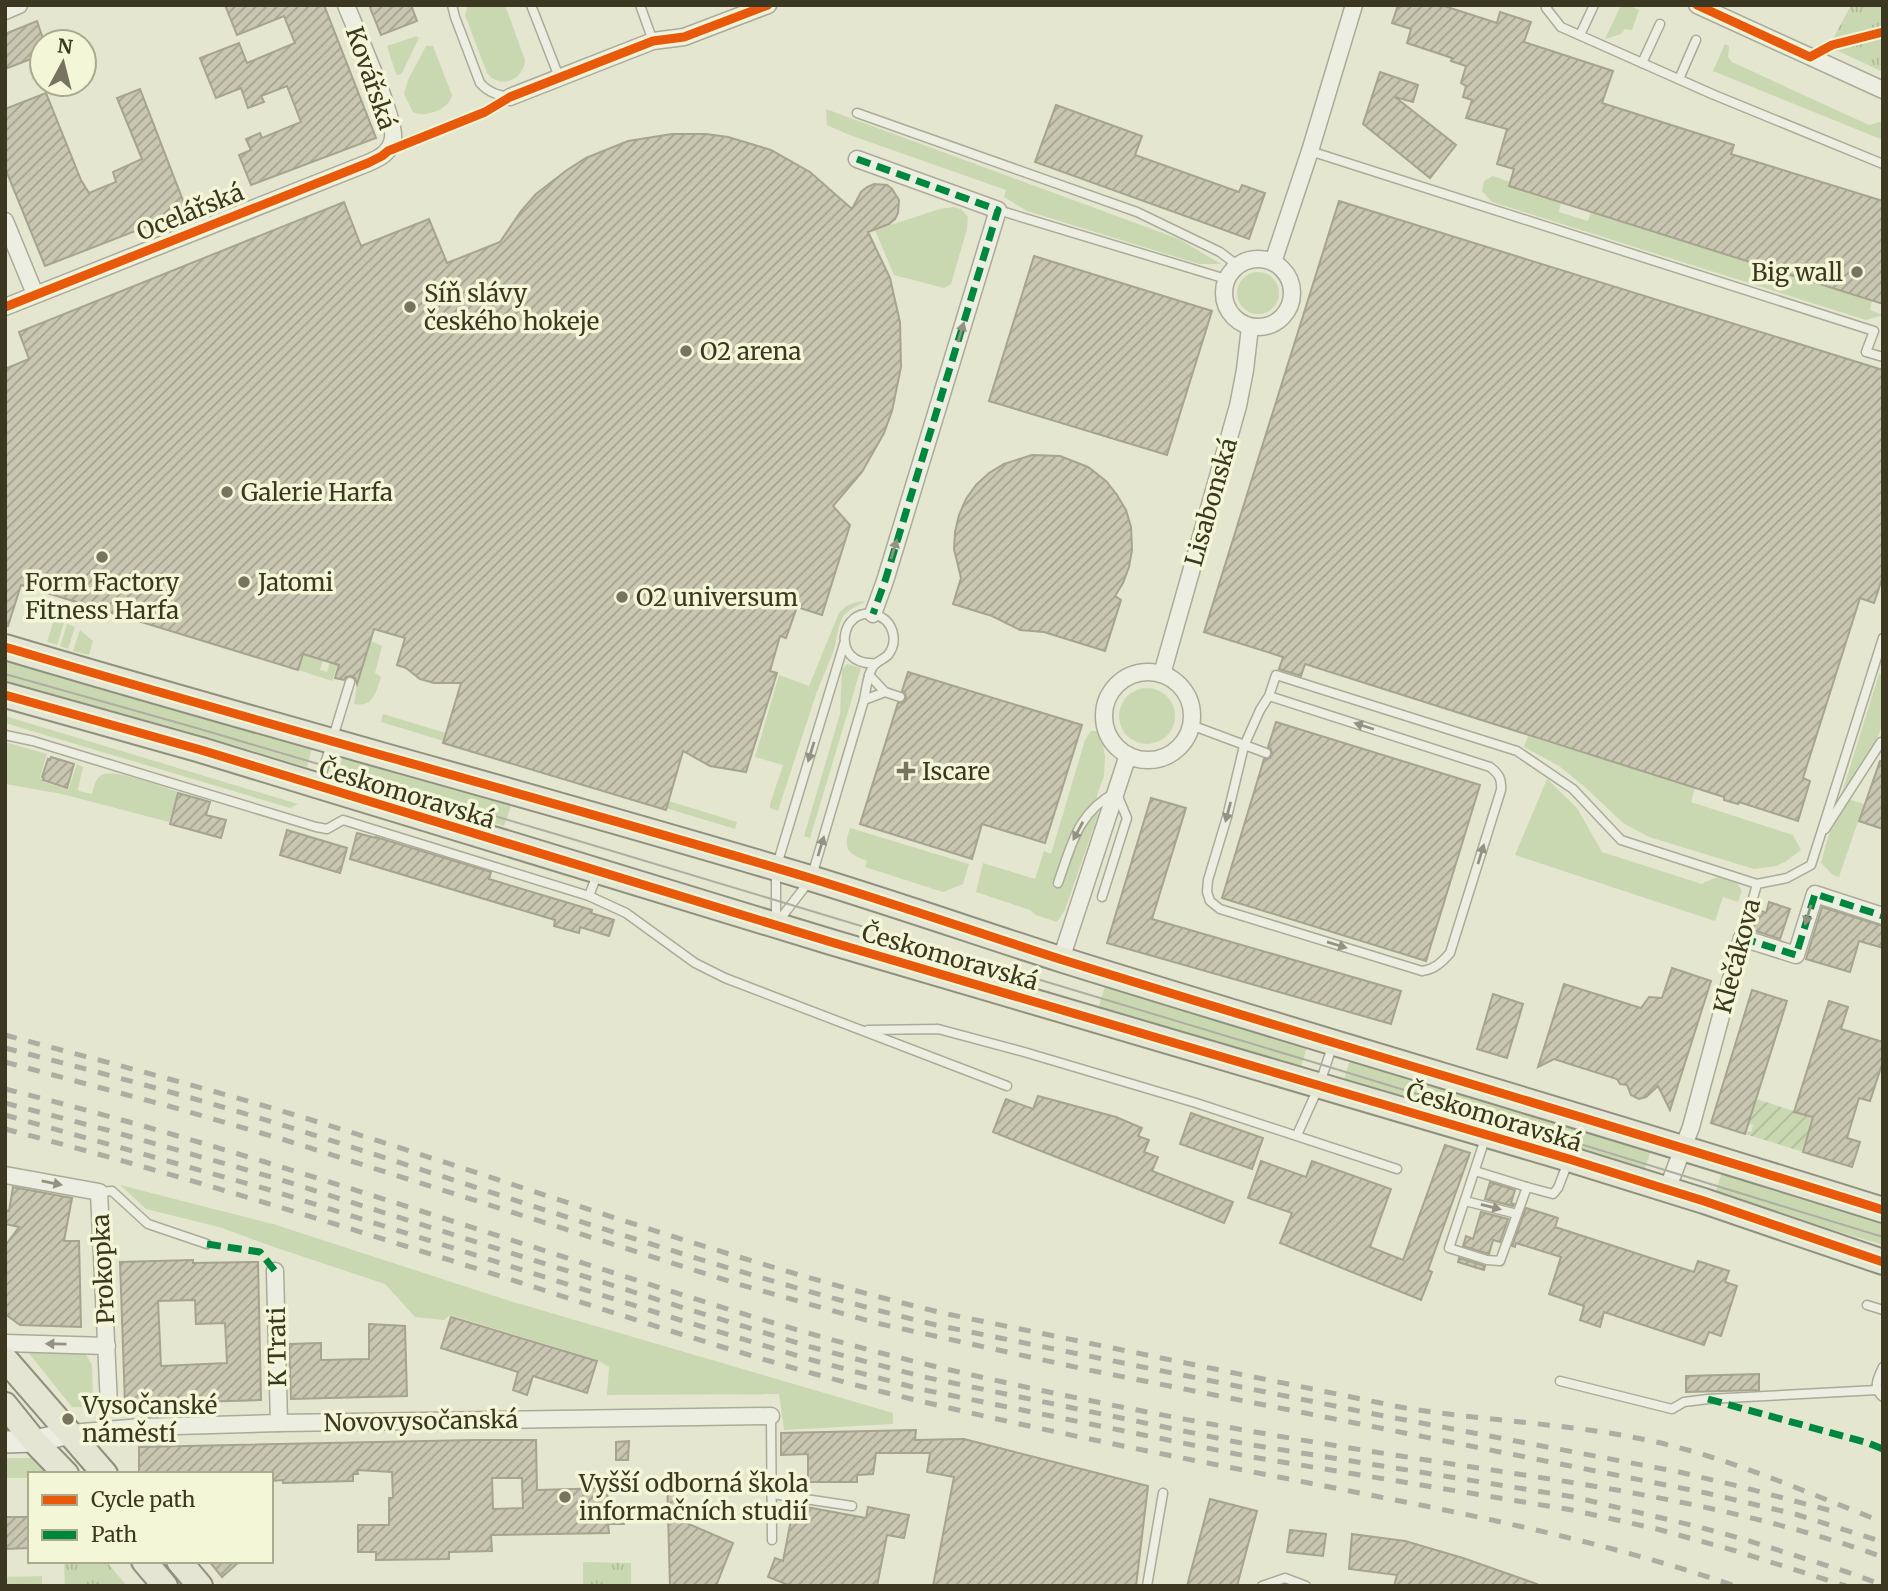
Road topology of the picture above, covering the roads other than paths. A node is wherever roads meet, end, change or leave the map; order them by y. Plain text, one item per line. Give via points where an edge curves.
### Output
1 (19, 5) edge
2 (346, 5) edge
3 (452, 5) edge
4 (531, 5) edge
5 (640, 5) edge
6 (768, 5) edge
7 (1353, 5) edge
8 (1548, 5) edge
9 (1594, 5) edge
10 (1697, 5) edge
11 (5, 11) edge
12 (1660, 24) dead end
13 (1580, 35) junction
14 (1696, 40) dead end
15 (653, 41) junction
16 (1642, 63) junction
17 (559, 77) junction
18 (1679, 79) junction
19 (1883, 90) edge
20 (510, 97) joint
21 (858, 113) dead end
22 (1310, 150) junction
23 (388, 151) joint
24 (857, 159) dead end
25 (1883, 164) edge
26 (998, 210) junction
27 (5, 221) edge
28 (1273, 262) junction
29 (1237, 265) junction
30 (1226, 279) junction
31 (35, 294) junction
32 (5, 307) edge
33 (1251, 327) junction
34 (1883, 357) edge
35 (873, 614) junction
36 (1883, 638) edge
37 (844, 643) junction
38 (5, 647) edge
39 (876, 663) junction
40 (1162, 674) junction
41 (869, 675) junction
42 (350, 682) dead end
43 (885, 692) junction
44 (5, 695) edge
45 (900, 696) dead end
46 (1269, 696) junction
47 (864, 700) junction
48 (1191, 724) junction
49 (5, 734) edge
50 (332, 741) junction
51 (1883, 742) edge
52 (1244, 746) junction
53 (1266, 753) dead end
54 (1128, 755) junction
55 (318, 787) junction
56 (1116, 792) junction
57 (1819, 837) junction
58 (775, 868) junction
59 (598, 872) junction
60 (811, 878) junction
61 (1058, 883) dead end
62 (1757, 884) junction
63 (589, 896) junction
64 (1102, 897) dead end
65 (1883, 916) edge
66 (776, 925) junction
67 (1742, 938) junction
68 (1061, 959) junction
69 (862, 1030) junction
70 (1334, 1042) junction
71 (1007, 1086) dead end
72 (1319, 1086) junction
73 (1297, 1135) junction
74 (1487, 1135) junction
75 (1683, 1147) junction
76 (1569, 1159) junction
77 (1396, 1169) dead end
78 (1475, 1171) junction
79 (5, 1175) edge
80 (1527, 1187) junction
81 (1667, 1190) junction
82 (99, 1192) junction
83 (1465, 1201) junction
84 (1883, 1210) edge
85 (1517, 1214) junction
86 (207, 1244) dead end
87 (1883, 1262) edge
88 (275, 1272) dead end
89 (1867, 1305) dead end
90 (1883, 1310) edge
91 (5, 1343) edge
92 (107, 1346) junction
93 (5, 1359) edge
94 (1883, 1367) edge
95 (1560, 1381) dead end
96 (1880, 1394) edge
97 (5, 1405) edge
98 (109, 1405) dead end
99 (771, 1416) joint
100 (279, 1423) junction
101 (71, 1433) junction
102 (34, 1441) junction
103 (5, 1442) edge
104 (63, 1472) edge
105 (103, 1472) edge
106 (1163, 1493) dead end
107 (772, 1494) junction
108 (852, 1506) dead end
109 (772, 1540) dead end
110 (146, 1563) edge
111 (180, 1563) edge
112 (165, 1586) edge
113 (200, 1586) edge
114 (1147, 1586) edge
115 (1262, 1586) edge
116 (1306, 1586) edge

1 - 11 street
2 - 23 street, Kovářská via 389,118 393,138
3 - 20 lane via 480,83 497,95
4 - 17 lane
5 - 15 lane
6 - 15 street via 684,37
7 - 22 street
8 - 13 lane via 1561,27
9 - 13 lane
10 - 19 street
12 - 16 lane
13 - 16 lane
14 - 18 lane
15 - 17 street
16 - 18 lane
17 - 20 street
18 - 25 lane
21 - 29 lane via 1137,212 1220,252
22 - 28 street
22 - 34 lane via 1874,331 1866,352
23 - 31 street, Ocelářská via 368,163
24 - 26 street
26 - 30 lane
35 -> 26 street
27 - 31 street
28 - 29 street via 1255,258
28 - 33 street via 1291,284 1290,304 1279,320
29 - 30 street
30 - 33 street via 1227,309
31 - 32 street, Ocelářská
33 - 40 street, Lisabonská via 1237,406
35 - 37 lane via 853,619 845,630
35 - 39 lane via 890,624 894,638 891,650
36 - 57 lane, Klečákova
37 - 39 lane via 859,662
37 -> 58 lane
38 - 50 main road, Českomoravská
39 - 41 lane
40 - 48 street via 1182,689
40 - 54 street via 1135,674 1122,680 1106,702 1105,726 1110,738
41 - 43 lane
41 - 47 lane
42 - 50 lane
43 - 45 lane
43 - 47 lane
44 - 55 main road, Českomoravská
46 - 52 lane
52 -> 46 lane via 1208,880 1210,901 1220,909 1422,971 1442,962 1450,953 1502,780 1490,767
46 - 62 lane via 1276,675 1517,751 1573,789 1621,840
60 -> 47 lane
48 - 52 lane
48 - 54 street via 1178,748 1167,755 1141,759
49 - 63 lane via 327,830 343,820
50 - 55 lane
50 - 58 main road, Českomoravská
51 - 57 lane
52 - 53 lane
54 - 56 street
55 - 59 main road, Českomoravská
56 -> 61 lane via 1100,801 1077,829
56 - 64 lane via 1127,818
56 - 68 street
57 - 62 lane, Klečákova via 1811,865 1787,878
58 - 60 main road, Českomoravská
58 - 66 lane
59 - 63 lane
59 - 66 main road, Českomoravská
60 - 66 lane
60 - 68 main road, Českomoravská
62 - 67 lane, Klečákova
63 - 69 lane via 626,913 695,963 724,978
65 -> 67 street via 1815,894 1796,955
66 - 72 main road, Českomoravská
67 - 75 street, Klečákova
68 - 70 main road, Českomoravská
69 - 71 lane
69 - 73 lane via 938,1030
70 - 72 lane
70 - 75 main road, Českomoravská
72 - 73 lane
72 - 74 main road, Českomoravská
73 - 77 lane
74 - 76 main road, Českomoravská
74 - 78 lane
75 - 81 street, Klečákova
75 - 84 main road, Českomoravská
76 - 80 lane via 1553,1194
76 - 81 main road, Českomoravská
78 - 80 lane
78 - 83 lane
79 -> 82 street
80 - 85 lane
81 - 87 main road, Českomoravská
82 - 86 lane via 111,1191 148,1224
82 - 92 street, Prokopka
83 -> 85 lane
83 - 85 lane via 1449,1248 1487,1260 1500,1261
88 - 100 street, K Trati
89 - 90 lane
92 -> 91 street
92 - 98 street
93 - 101 main road
94 - 96 lane via 1877,1381
95 - 96 lane via 1672,1409 1684,1402 1708,1399
97 - 102 main road
99 - 100 street, Novovysočanská
99 - 107 lane
100 - 101 street, Novovysočanská
101 - 102 main road
101 - 105 main road
102 - 103 main road
102 - 104 main road
106 - 114 lane
107 - 108 lane
107 - 109 lane
110 - 112 main road
111 - 113 main road
115 - 116 lane via 1285,1578

